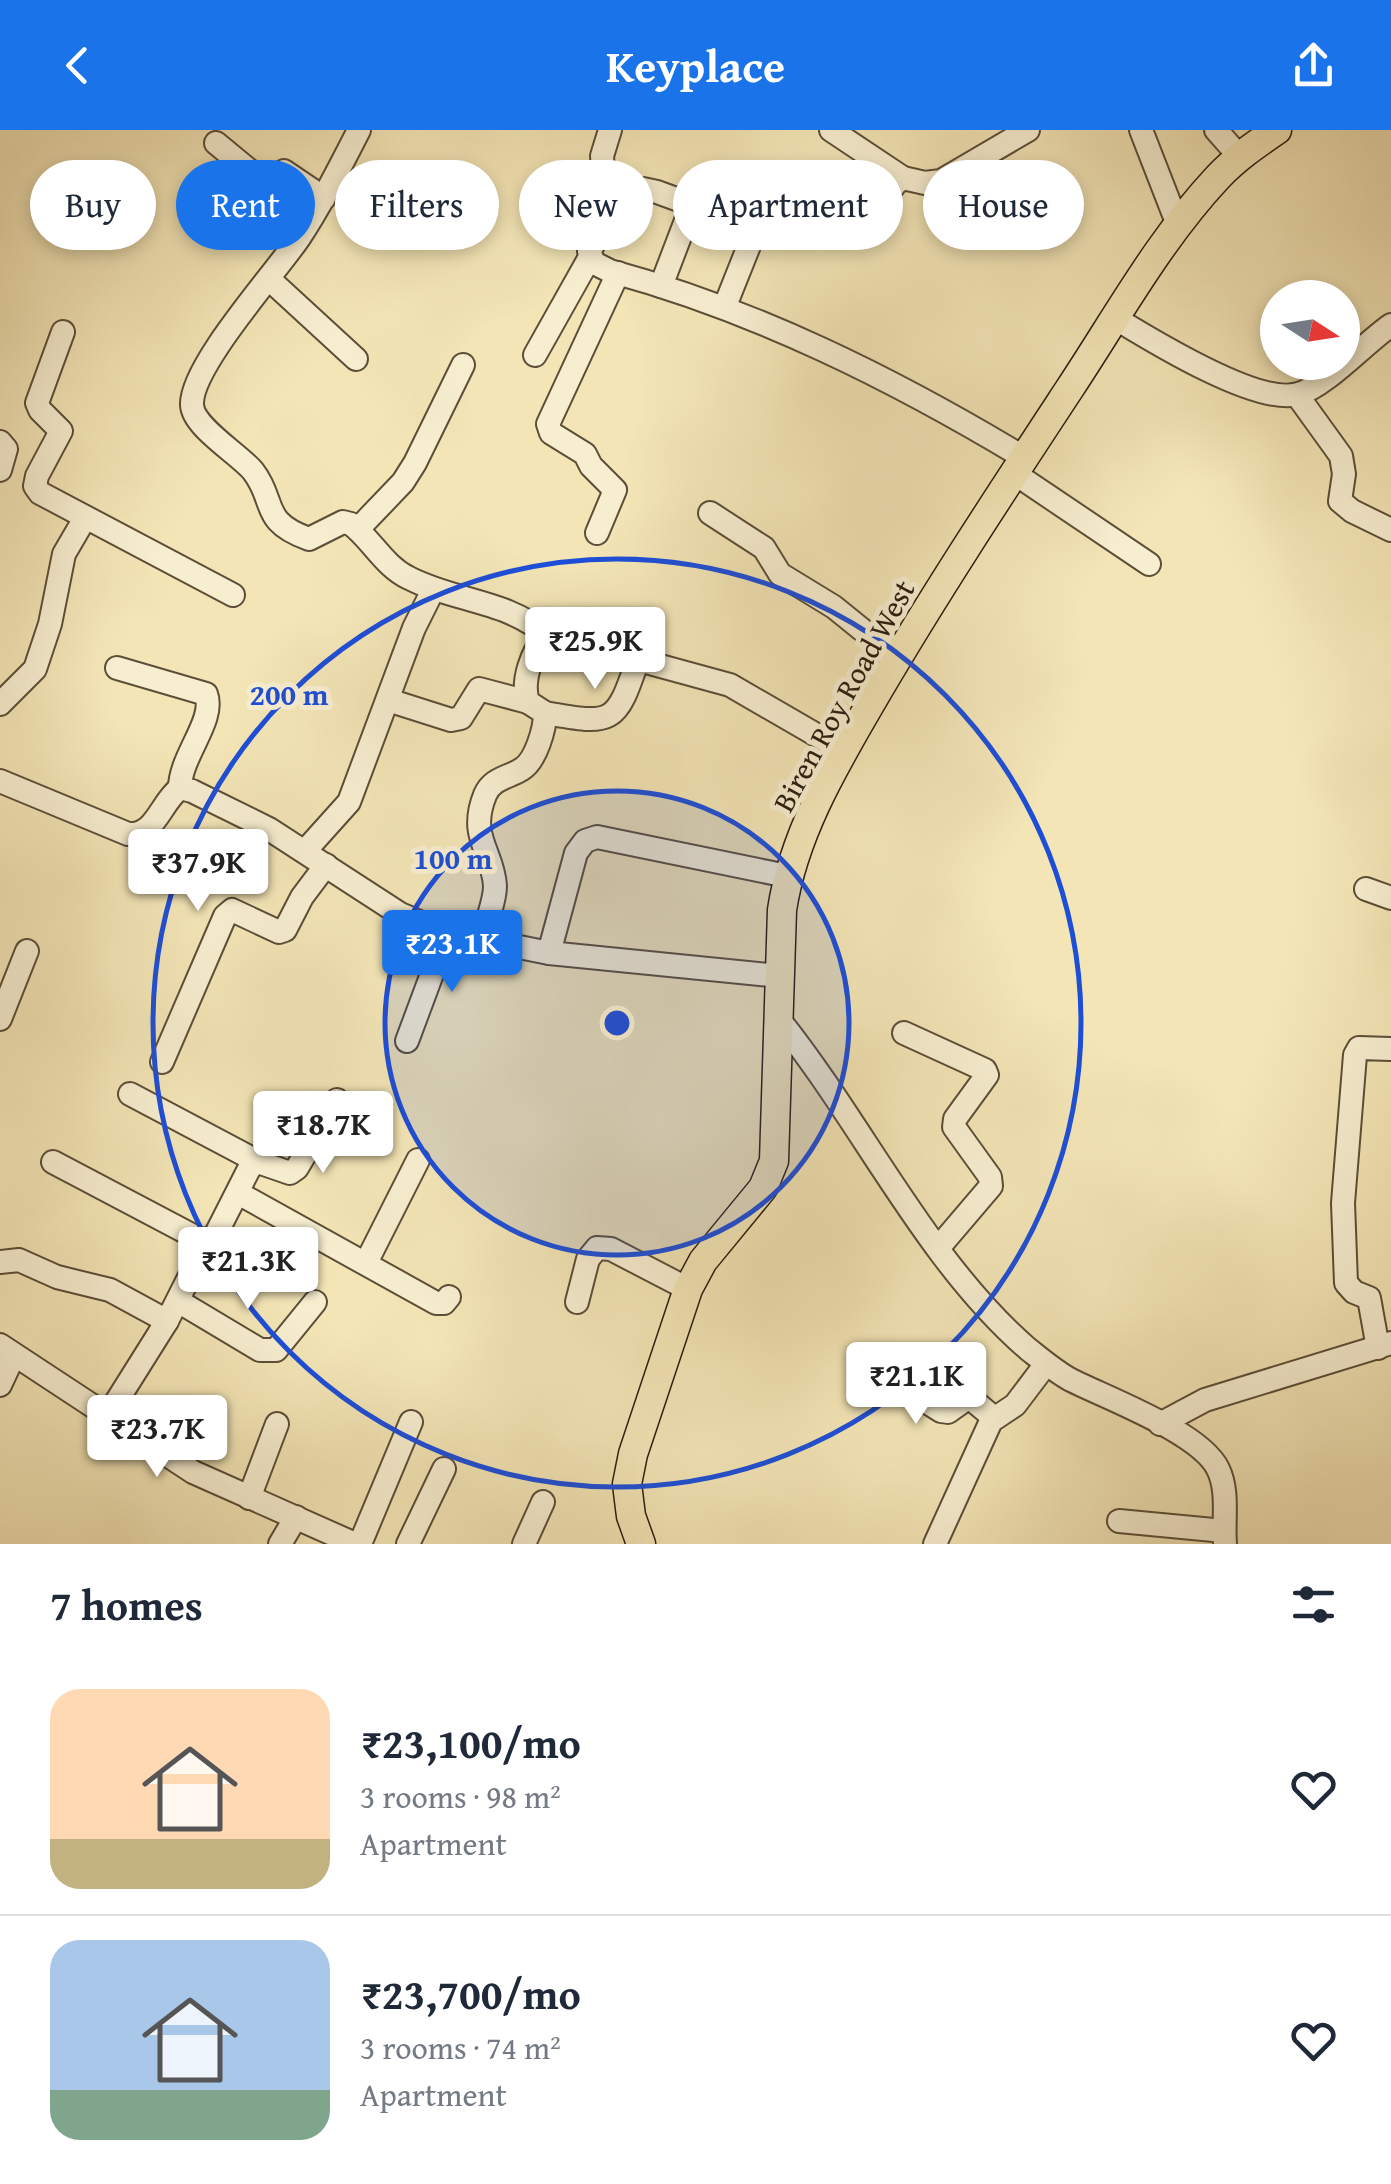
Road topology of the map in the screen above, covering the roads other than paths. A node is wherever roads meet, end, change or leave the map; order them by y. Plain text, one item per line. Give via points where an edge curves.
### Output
1 (359, 130) edge
2 (832, 130) edge
3 (1028, 130) edge
4 (1141, 130) edge
5 (1216, 130) edge
6 (1277, 130) edge
7 (605, 132) edge
8 (216, 142) dead end
9 (1240, 156) junction
10 (602, 160) edge
11 (904, 178) joint
12 (324, 198) junction
13 (1178, 226) junction
14 (591, 250) edge
15 (675, 250) edge
16 (747, 250) edge
17 (590, 257) junction
18 (618, 273) junction
19 (269, 279) junction
20 (662, 286) junction
21 (725, 306) junction
22 (1116, 318) junction
23 (1391, 325) edge
24 (64, 332) dead end
25 (536, 355) dead end
26 (356, 359) dead end
27 (463, 365) dead end
28 (1297, 395) junction
29 (0, 442) edge
30 (1019, 465) junction
31 (0, 470) edge
32 (710, 513) dead end
33 (85, 518) junction
34 (358, 529) junction
35 (1391, 530) edge
36 (597, 533) dead end
37 (1149, 564) dead end
38 (432, 590) junction
39 (233, 595) dead end
40 (547, 635) junction
41 (897, 658) junction
42 (638, 659) junction
43 (118, 668) dead end
44 (388, 700) junction
45 (0, 704) edge
46 (537, 707) junction
47 (844, 751) junction
48 (0, 781) edge
49 (180, 788) junction
50 (304, 851) junction
51 (326, 865) junction
52 (786, 876) junction
53 (1366, 890) dead end
54 (1391, 898) edge
55 (448, 931) junction
56 (485, 940) junction
57 (27, 952) dead end
58 (549, 953) junction
59 (779, 976) junction
60 (776, 1017) junction
61 (0, 1018) edge
62 (904, 1034) dead end
63 (407, 1041) dead end
64 (1391, 1049) edge
65 (162, 1062) dead end
66 (130, 1094) dead end
67 (337, 1100) dead end
68 (418, 1160) dead end
69 (53, 1162) dead end
70 (250, 1167) junction
71 (238, 1192) junction
72 (208, 1240) junction
73 (939, 1247) junction
74 (0, 1262) edge
75 (366, 1263) junction
76 (688, 1290) junction
77 (449, 1297) dead end
78 (315, 1302) dead end
79 (576, 1302) dead end
80 (172, 1311) junction
81 (1384, 1346) edge
82 (7, 1350) edge
83 (1046, 1364) junction
84 (874, 1369) dead end
85 (0, 1384) edge
86 (108, 1415) junction
87 (993, 1417) junction
88 (411, 1422) dead end
89 (277, 1424) dead end
90 (1160, 1424) junction
91 (444, 1469) dead end
92 (249, 1498) junction
93 (543, 1502) dead end
94 (296, 1516) junction
95 (1119, 1522) dead end
96 (1224, 1537) edge
97 (280, 1544) edge
98 (357, 1544) edge
99 (408, 1544) edge
100 (524, 1544) edge
101 (641, 1544) edge
102 (936, 1544) edge

1 - 12 street
2 - 11 street
3 - 11 street via 942,181
4 - 13 street
5 - 9 street
6 - 9 main road, Biren Roy Road West
7 - 10 street
8 - 12 street via 262,181 284,171
9 - 13 main road, Biren Roy Road West
12 - 19 street
13 - 22 main road, Biren Roy Road West
14 - 17 street
15 - 20 street
16 - 21 street
17 - 18 street
17 - 25 street
18 - 20 street
18 - 36 street via 548,424 614,490
19 - 26 street
19 - 34 street via 215,351 192,408 252,468 283,526 309,540 343,522
20 - 21 street
21 - 30 street via 931,402
22 - 28 street via 1216,373 1276,395
22 - 30 main road, Biren Roy Road West
23 - 28 street
24 - 33 street via 37,402 61,431 35,486
27 - 34 street via 415,464
28 - 35 street via 1341,456 1340,501
29 - 31 street via 6,449
30 - 37 street
30 - 41 main road, Biren Roy Road West
32 - 41 street via 764,548 780,574
33 - 39 street
33 - 45 street via 64,554 35,669
34 - 38 street via 389,565
38 - 40 street via 506,608
38 - 44 street
40 - 42 street
40 - 46 street via 525,683
41 - 47 main road, Biren Roy Road West
42 - 46 street via 624,702 610,714 584,720
42 - 47 street via 730,686
43 - 49 street via 200,690 209,701 180,772
44 - 46 street via 451,720 460,718 479,689
44 - 50 street via 349,802
46 - 56 street via 545,722 526,767 500,778 485,796 479,822 494,886
47 - 52 main road, Biren Roy Road West
48 - 49 street via 140,835
49 - 50 street
50 - 51 street
51 - 55 street via 400,914
51 - 65 street via 285,930 232,910 225,916
52 - 58 street via 597,837 576,853
52 - 59 main road, Biren Roy Road West
53 - 54 street
55 - 56 street
55 - 63 street
56 - 58 street
57 - 61 street
58 - 59 street
59 - 60 main road, Biren Roy Road West
60 - 73 street
60 - 76 main road, Biren Roy Road West via 774,1161 763,1188 703,1261
62 - 73 street via 987,1075 954,1127 991,1186
64 - 81 street via 1368,1046 1354,1055 1343,1203 1346,1283 1369,1298
66 - 70 street via 247,1154
67 - 70 street via 297,1168 286,1172 258,1162
68 - 75 street
69 - 72 street
70 - 71 street
71 - 72 street
71 - 75 street
72 - 80 street
73 - 83 street
74 - 80 street via 24,1261
75 - 77 street via 436,1303
76 - 79 street via 597,1248
76 - 101 main road, Biren Roy Road West via 633,1454 628,1484
78 - 80 street via 270,1352
80 - 86 street
81 - 90 street via 1205,1400
82 - 85 street
82 - 86 street
83 - 87 street via 1015,1405
83 - 90 street
84 - 87 street via 940,1411 969,1397
86 - 92 street via 193,1472
87 - 102 street
88 - 98 street
89 - 92 street
90 - 96 street via 1214,1462 1223,1488
91 - 99 street
92 - 94 street
93 - 100 street
94 - 97 street
94 - 98 street
95 - 96 street

